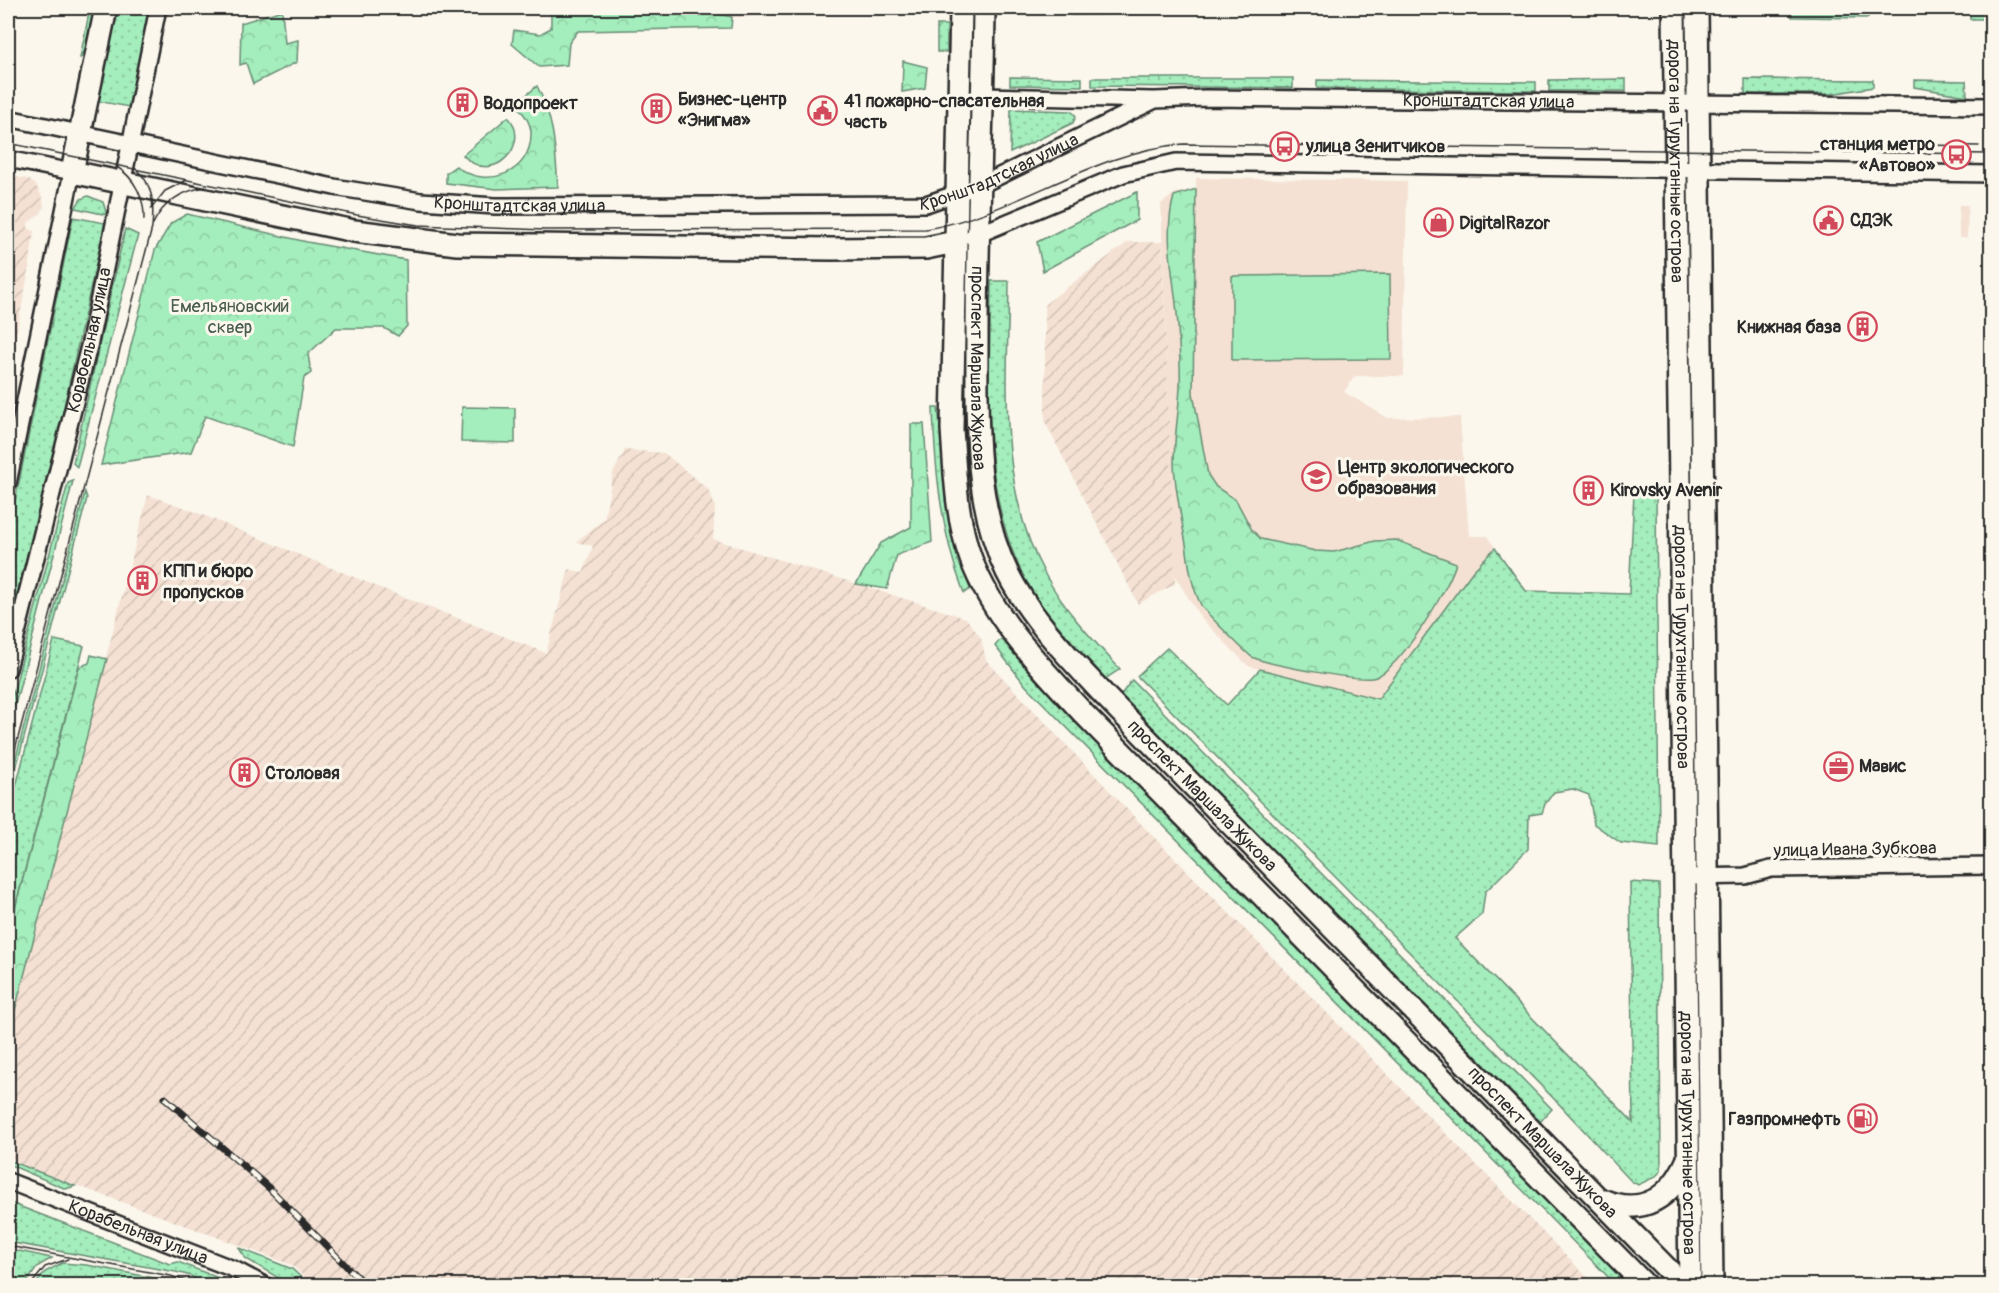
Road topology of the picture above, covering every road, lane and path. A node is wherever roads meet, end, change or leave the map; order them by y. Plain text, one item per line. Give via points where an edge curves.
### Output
1 (106, 8) edge
2 (158, 8) edge
3 (962, 8) edge
4 (984, 8) edge
5 (1674, 8) edge
6 (1697, 8) edge
7 (983, 96) junction
8 (1155, 100) junction
9 (1675, 102) junction
10 (1698, 102) junction
11 (1992, 106) edge
12 (8, 118) edge
13 (80, 133) junction
14 (131, 143) junction
15 (8, 159) edge
16 (1676, 168) junction
17 (1699, 169) junction
18 (72, 172) junction
19 (1992, 174) edge
20 (123, 183) junction
21 (981, 184) junction
22 (957, 194) junction
23 (978, 235) junction
24 (955, 242) junction
25 (8, 483) edge
26 (8, 665) edge
27 (1992, 866) edge
28 (1685, 877) junction
29 (1708, 877) junction
30 (1689, 1157) junction
31 (8, 1181) edge
32 (1601, 1199) junction
33 (266, 1286) edge
34 (1646, 1286) edge
35 (1684, 1286) edge
36 (1690, 1286) edge
37 (1712, 1286) edge

1 - 13 street
2 - 14 street, Корабельная улица
3 - 22 street
4 - 7 street
5 - 9 street, дорога на Турухтанные острова
6 - 10 street, дорога на Турухтанные острова
7 - 8 street
7 - 21 street
8 - 9 street, Кронштадтская улица
8 - 21 street, Кронштадтская улица
9 - 10 street, Кронштадтская улица
9 - 16 street, дорога на Турухтанные острова
10 - 11 street, Кронштадтская улица
10 - 17 street, дорога на Турухтанные острова
12 - 13 street, Кронштадтская улица
13 - 14 street, Кронштадтская улица
13 - 18 street
14 - 20 street, Корабельная улица
14 - 22 street, Кронштадтская улица via 334,187 458,204 926,204
15 - 18 street
16 - 17 street
16 - 23 street via 1176,162 1123,174
16 - 28 street, дорога на Турухтанные острова
17 - 19 street
17 - 29 street, дорога на Турухтанные острова
18 - 20 street
18 - 25 street
20 - 24 street via 354,231 457,244 832,249 926,248
20 - 26 street, Корабельная улица via 76,404
21 - 22 street, Кронштадтская улица
21 - 23 street, проспект Маршала Жукова
22 - 24 street, проспект Маршала Жукова
23 - 24 street
23 - 32 street, проспект Маршала Жукова via 981,470 996,542 1028,608 1106,697
24 - 34 street, проспект Маршала Жукова via 955,478 971,558 992,603 1083,714
27 - 29 street, улица Ивана Зубкова via 1771,868 1744,876
28 - 29 street, улица Ивана Зубкова
28 - 30 street, дорога на Турухтанные острова
29 - 37 street, дорога на Турухтанные острова
30 - 32 street via 1680,1179 1654,1201 1621,1208
30 - 36 street, дорога на Турухтанные острова
31 - 33 street, Корабельная улица via 236,1270
32 - 35 street, проспект Маршала Жукова

